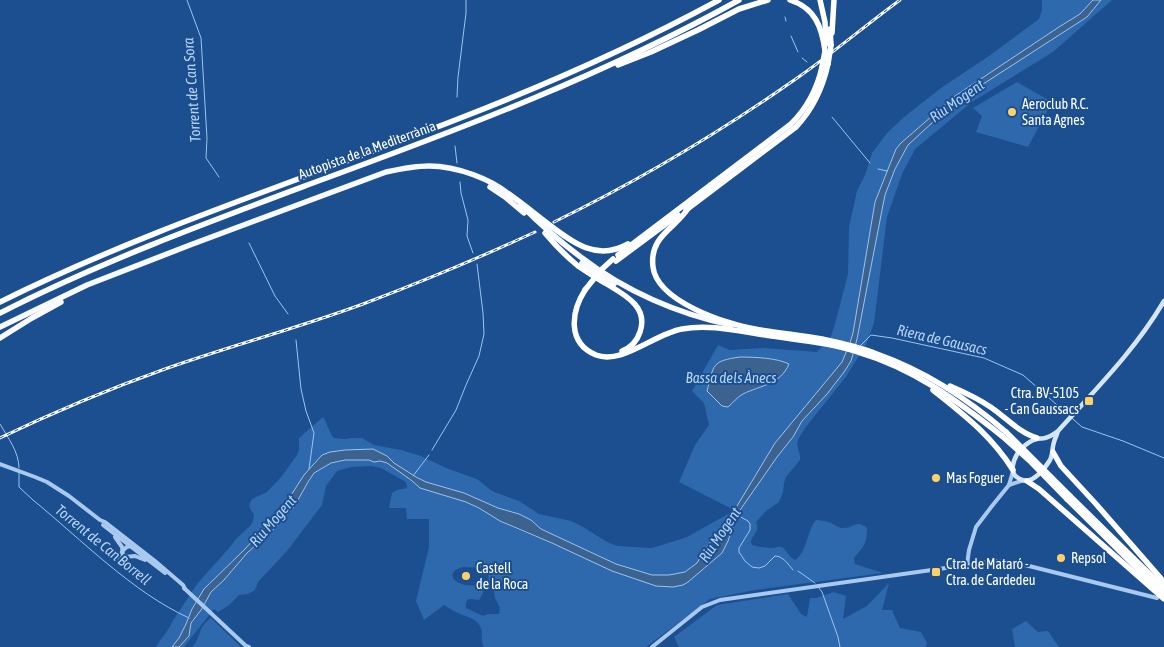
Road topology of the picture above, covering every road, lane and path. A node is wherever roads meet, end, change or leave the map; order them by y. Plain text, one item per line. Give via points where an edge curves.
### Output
1 (719, 0) edge
2 (739, 0) edge
3 (768, 0) edge
4 (790, 0) edge
5 (820, 0) edge
6 (824, 0) edge
7 (834, 0) edge
8 (831, 45) junction
9 (825, 51) junction
10 (825, 66) junction
11 (599, 70) junction
12 (414, 167) junction
13 (509, 194) junction
14 (689, 208) junction
15 (545, 233) junction
16 (643, 235) junction
17 (615, 260) junction
18 (119, 274) junction
19 (586, 291) junction
20 (1164, 301) edge
21 (0, 302) edge
22 (0, 313) edge
23 (0, 327) edge
24 (752, 331) junction
25 (0, 338) edge
26 (920, 375) junction
27 (1058, 431) junction
28 (1041, 439) junction
29 (1053, 451) junction
30 (0, 464) edge
31 (1013, 470) junction
32 (1025, 480) junction
33 (1009, 485) junction
34 (1069, 497) junction
35 (100, 520) junction
36 (103, 525) junction
37 (118, 532) junction
38 (130, 546) junction
39 (122, 551) junction
40 (131, 556) junction
41 (153, 564) junction
42 (159, 564) junction
43 (966, 564) junction
44 (1164, 582) edge
45 (1164, 588) edge
46 (185, 589) junction
47 (1162, 598) edge
48 (247, 647) edge
49 (652, 647) edge

1 - 21 highway, Autopista de la Mediterrània via 557,79 150,236
2 - 11 highway, Autopista de la Mediterrània
3 - 11 highway via 739,9 625,63
4 - 9 highway via 804,6 817,21
5 - 9 highway via 825,22
6 - 8 highway
7 - 8 highway
8 - 10 highway, bridge
9 - 10 highway, bridge
10 - 14 highway via 818,93 800,123
10 - 16 highway via 804,108 791,124
11 - 22 highway, Autopista de la Mediterrània via 456,130 148,247
12 - 13 highway via 438,166 459,170
12 - 15 highway via 448,170 478,180 505,197
12 - 18 highway via 386,172
13 - 16 highway via 572,242 586,248 613,250
13 - 24 highway via 567,246 616,281 678,310
14 - 17 highway
14 - 24 highway via 657,244 653,263 657,278 663,287 688,305
15 - 19 highway via 578,265 636,305 641,329 625,350 599,352 582,338 578,318
15 - 24 highway via 591,270 641,298 690,318
16 - 17 highway
17 - 19 highway, bridge
18 - 23 highway via 88,285
18 - 25 highway
19 - 24 highway via 575,313 575,330 582,344 600,356 621,355 682,329
20 - 27 main road via 1144,333
24 - 26 highway via 822,341 878,356
26 - 28 highway via 979,400 1027,434
26 - 31 highway via 987,436
26 - 34 highway, bridge via 1004,434
27 - 28 main road
27 - 29 main road
28 - 29 main road via 1049,442
28 - 31 main road via 1021,449
29 - 32 main road via 1042,470
29 - 44 highway via 1061,466
30 - 35 street via 46,482
31 - 32 main road via 1016,478
31 - 33 street
32 - 33 street
32 - 47 highway
33 - 43 street via 976,527
34 - 45 highway
34 - 47 highway
35 - 36 street
35 - 37 street
36 - 38 street
36 - 39 street
37 - 38 street
37 - 42 street
38 - 39 street
38 - 40 street
38 - 41 street
38 - 42 street
39 - 40 street via 118,559
40 - 41 street
41 - 46 street
42 - 46 street
43 - 47 street via 996,561 1021,564
43 - 49 street via 720,600 702,607
46 - 48 street

